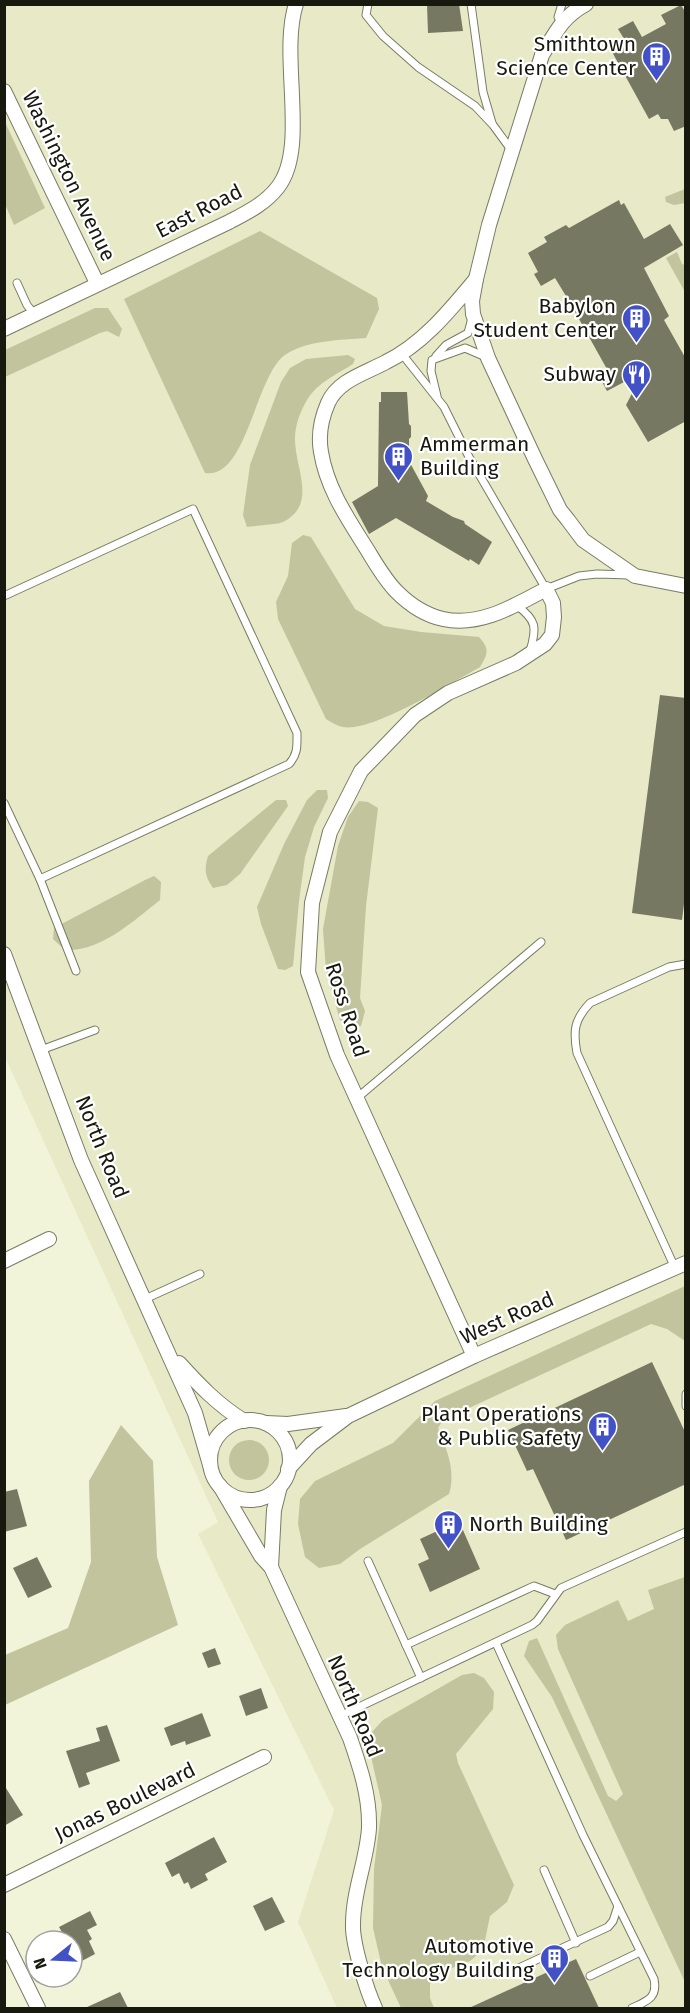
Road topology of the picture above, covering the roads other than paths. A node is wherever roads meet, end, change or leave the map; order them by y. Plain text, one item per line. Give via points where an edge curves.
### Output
1 (296, 4) edge
2 (368, 4) edge
3 (471, 4) edge
4 (562, 4) edge
5 (586, 4) edge
6 (562, 23) junction
7 (4, 92) edge
8 (493, 125) junction
9 (512, 151) junction
10 (476, 279) junction
11 (17, 283) dead end
12 (97, 284) junction
13 (473, 314) junction
14 (35, 315) junction
15 (4, 329) edge
16 (402, 354) junction
17 (488, 358) junction
18 (432, 360) junction
19 (438, 398) junction
20 (635, 576) junction
21 (686, 586) edge
22 (546, 589) junction
23 (4, 596) edge
24 (516, 605) junction
25 (528, 656) junction
26 (4, 803) edge
27 (40, 879) junction
28 (541, 942) dead end
29 (4, 954) edge
30 (686, 964) edge
31 (76, 971) dead end
32 (95, 1030) dead end
33 (41, 1050) junction
34 (357, 1098) junction
35 (49, 1239) dead end
36 (4, 1261) edge
37 (680, 1265) edge
38 (200, 1274) dead end
39 (145, 1299) junction
40 (170, 1352) junction
41 (474, 1356) junction
42 (686, 1394) edge
43 (686, 1406) edge
44 (348, 1416) junction
45 (244, 1421) junction
46 (263, 1422) junction
47 (210, 1465) junction
48 (288, 1469) junction
49 (219, 1486) junction
50 (280, 1486) junction
51 (686, 1532) edge
52 (368, 1561) dead end
53 (271, 1567) junction
54 (555, 1594) junction
55 (496, 1643) junction
56 (406, 1645) junction
57 (421, 1678) junction
58 (339, 1716) junction
59 (264, 1757) dead end
60 (544, 1870) dead end
61 (4, 1885) edge
62 (618, 1906) junction
63 (4, 1939) edge
64 (576, 1943) junction
65 (640, 1952) junction
66 (510, 1972) dead end
67 (590, 1976) dead end
68 (38, 2008) edge
69 (375, 2008) edge
70 (632, 2008) edge

1 - 12 street, East Road via 290,48 293,141 289,165 278,187 256,208
2 - 8 lane via 366,15 383,36 424,72 475,106
3 - 8 lane via 483,92
4 - 6 lane via 558,17
5 - 6 street
6 - 9 street via 542,55
7 - 12 street, Washington Avenue
8 - 9 lane
9 - 10 street
10 - 13 street
10 - 16 street via 446,314
11 - 14 lane
12 - 14 street, Washington Avenue
13 - 17 street
13 - 18 lane via 468,333 446,345
14 - 15 street, Washington Avenue
16 - 19 lane
16 - 24 street via 348,381 329,400 320,438 337,501 396,591 420,612 466,621 483,619
17 - 18 lane via 465,348
17 - 20 street via 560,510 584,540
18 - 19 lane
19 - 22 lane
20 - 21 street
20 - 22 lane via 579,576
22 - 24 street
22 - 25 street, Ross Road via 553,603 552,634
23 - 27 lane via 193,509 297,733 297,749 289,764
24 - 25 lane via 533,620 536,633
25 - 34 street, Ross Road via 448,693 415,714 361,771 330,832 312,903 308,972 336,1055
26 - 27 lane
27 - 31 lane
28 - 34 lane
29 - 33 street, North Road
30 - 37 lane via 669,967 590,1003 580,1013 574,1040
32 - 33 lane
33 - 39 street, North Road via 81,1160
34 - 41 street, Ross Road
35 - 36 street
37 - 41 street, West Road
38 - 39 lane
39 - 40 street, North Road
40 - 45 street, North Road via 207,1394
40 - 47 street, North Road via 195,1413
41 - 44 street, West Road
42 - 43 lane
44 - 46 street, West Road via 288,1424
44 - 48 street, West Road via 311,1444
45 - 46 street
45 - 47 street via 225,1429 216,1439
46 - 48 street via 284,1439 289,1451
47 - 49 street
48 - 50 street
49 - 50 street via 230,1495 252,1500 263,1498
49 - 53 street, North Road
50 - 53 street, North Road via 274,1510
51 - 54 lane
52 - 56 lane
53 - 58 street, North Road
54 - 55 lane via 537,1621
54 - 56 lane via 534,1586
55 - 57 lane
55 - 62 lane
56 - 57 lane
57 - 58 lane
58 - 69 street, North Road via 368,1796 366,1859 352,1924
59 - 61 street, Jonas Boulevard
60 - 64 lane
62 - 64 lane via 608,1928
62 - 65 lane
63 - 68 street
64 - 66 lane
65 - 67 lane
65 - 70 lane via 656,1989 645,2002

